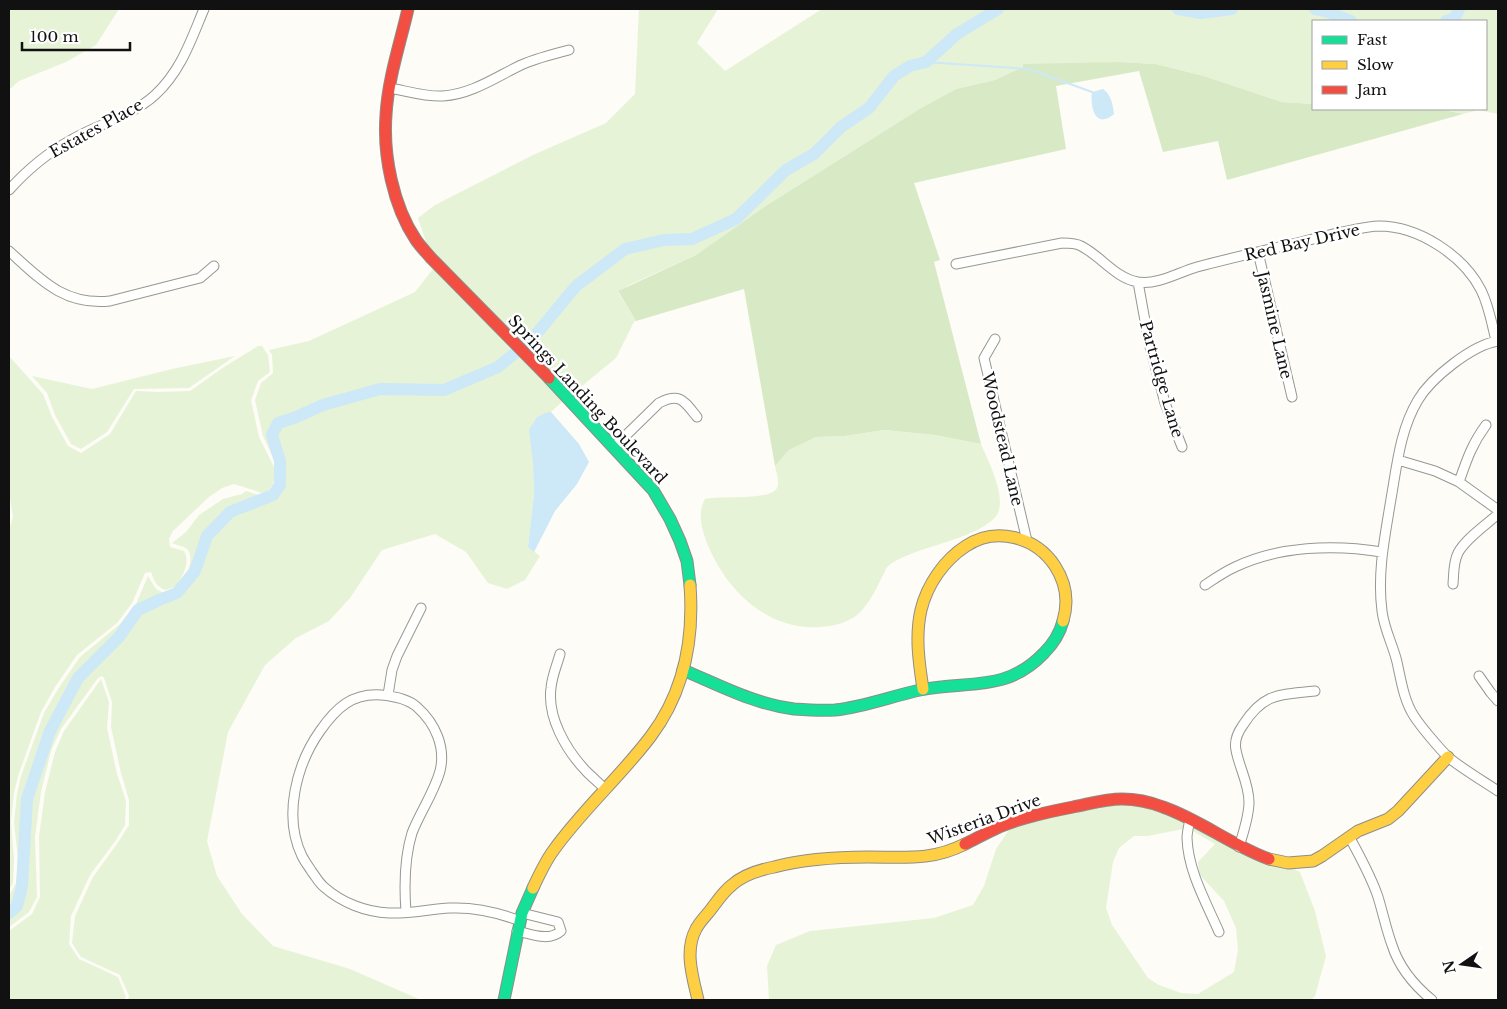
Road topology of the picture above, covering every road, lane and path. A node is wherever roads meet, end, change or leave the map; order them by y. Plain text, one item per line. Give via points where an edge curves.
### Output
1 (204, 9) edge
2 (408, 9) edge
3 (569, 50) dead end
4 (390, 88) junction
5 (9, 190) edge
6 (9, 251) edge
7 (1258, 252) junction
8 (956, 264) dead end
9 (214, 266) dead end
10 (1138, 282) junction
11 (995, 339) dead end
12 (1497, 341) edge
13 (1292, 397) dead end
14 (697, 417) dead end
15 (1486, 425) dead end
16 (614, 447) junction
17 (1182, 447) dead end
18 (1398, 460) junction
19 (1459, 482) junction
20 (1498, 510) edge
21 (1498, 514) edge
22 (1027, 541) junction
23 (1382, 552) junction
24 (1453, 584) dead end
25 (1204, 585) dead end
26 (421, 608) dead end
27 (560, 654) dead end
28 (683, 670) junction
29 (1479, 676) dead end
30 (923, 689) junction
31 (1315, 691) dead end
32 (388, 695) junction
33 (1498, 701) edge
34 (1448, 757) junction
35 (605, 789) junction
36 (1498, 791) edge
37 (1190, 819) junction
38 (1350, 838) junction
39 (1239, 847) junction
40 (406, 912) junction
41 (519, 922) junction
42 (1219, 932) dead end
43 (504, 1000) edge
44 (698, 1000) edge
45 (1432, 1000) edge

1 - 5 street, Estates Place via 184,58 154,96 134,110 52,152
2 - 4 street, Springs Landing Boulevard
3 - 4 street via 541,57 460,94 425,95
4 - 16 street, Springs Landing Boulevard via 386,115 387,161 392,184 416,240
6 - 9 street via 57,292 72,299 93,302 110,301 200,278
7 - 10 street, Red Bay Drive via 1166,278
7 - 12 street, Red Bay Drive via 1364,228 1405,229 1439,246 1470,274 1486,303
7 - 13 street, Jasmine Lane
8 - 10 street via 1062,242 1079,244 1111,269
10 - 17 street, Partridge Lane via 1151,352 1165,403
11 - 22 street, Woodstead Lane via 984,358
12 - 18 street via 1480,346 1459,360 1419,399 1404,431
14 - 16 street via 685,402 668,398
15 - 19 street via 1475,440
16 - 28 street, Springs Landing Boulevard via 653,490 666,510 688,565 690,614
18 - 19 street
18 - 23 street
19 - 20 street
21 - 24 street via 1458,554
22 - 30 street via 1005,536 979,539 966,545 942,569 925,597 919,616 916,636
22 - 30 street via 1043,550 1054,564 1066,591 1065,616 1051,644 1030,665 1003,680
23 - 25 street via 1300,550 1265,556 1233,568
23 - 34 street via 1382,612 1407,702 1414,716
26 - 32 street via 397,656
27 - 35 street via 550,689 556,722 572,754
28 - 30 street via 770,705 816,710 834,710
28 - 35 street, Springs Landing Boulevard via 662,720
29 - 33 street
31 - 39 street via 1279,695 1263,701 1237,734 1236,749 1249,801
32 - 40 street via 415,705 427,717 439,740 441,754 440,771 412,834 408,851
32 - 40 street via 359,696 346,703 326,722 308,751 297,778 294,825 302,857 328,891 364,909 390,914
34 - 36 street
34 - 38 street, Wisteria Drive via 1392,817 1358,831
35 - 41 street, Springs Landing Boulevard via 552,852
37 - 39 street, Wisteria Drive
37 - 42 street via 1188,856
37 - 44 street, Wisteria Drive via 1148,802 1111,799 1011,823 939,854 835,858 769,868 745,877 724,891 694,931 690,959
38 - 39 street, Wisteria Drive via 1310,862 1265,858
38 - 45 street via 1378,898 1392,947 1414,982
40 - 41 street via 451,908 486,910
41 - 43 street, Springs Landing Boulevard

